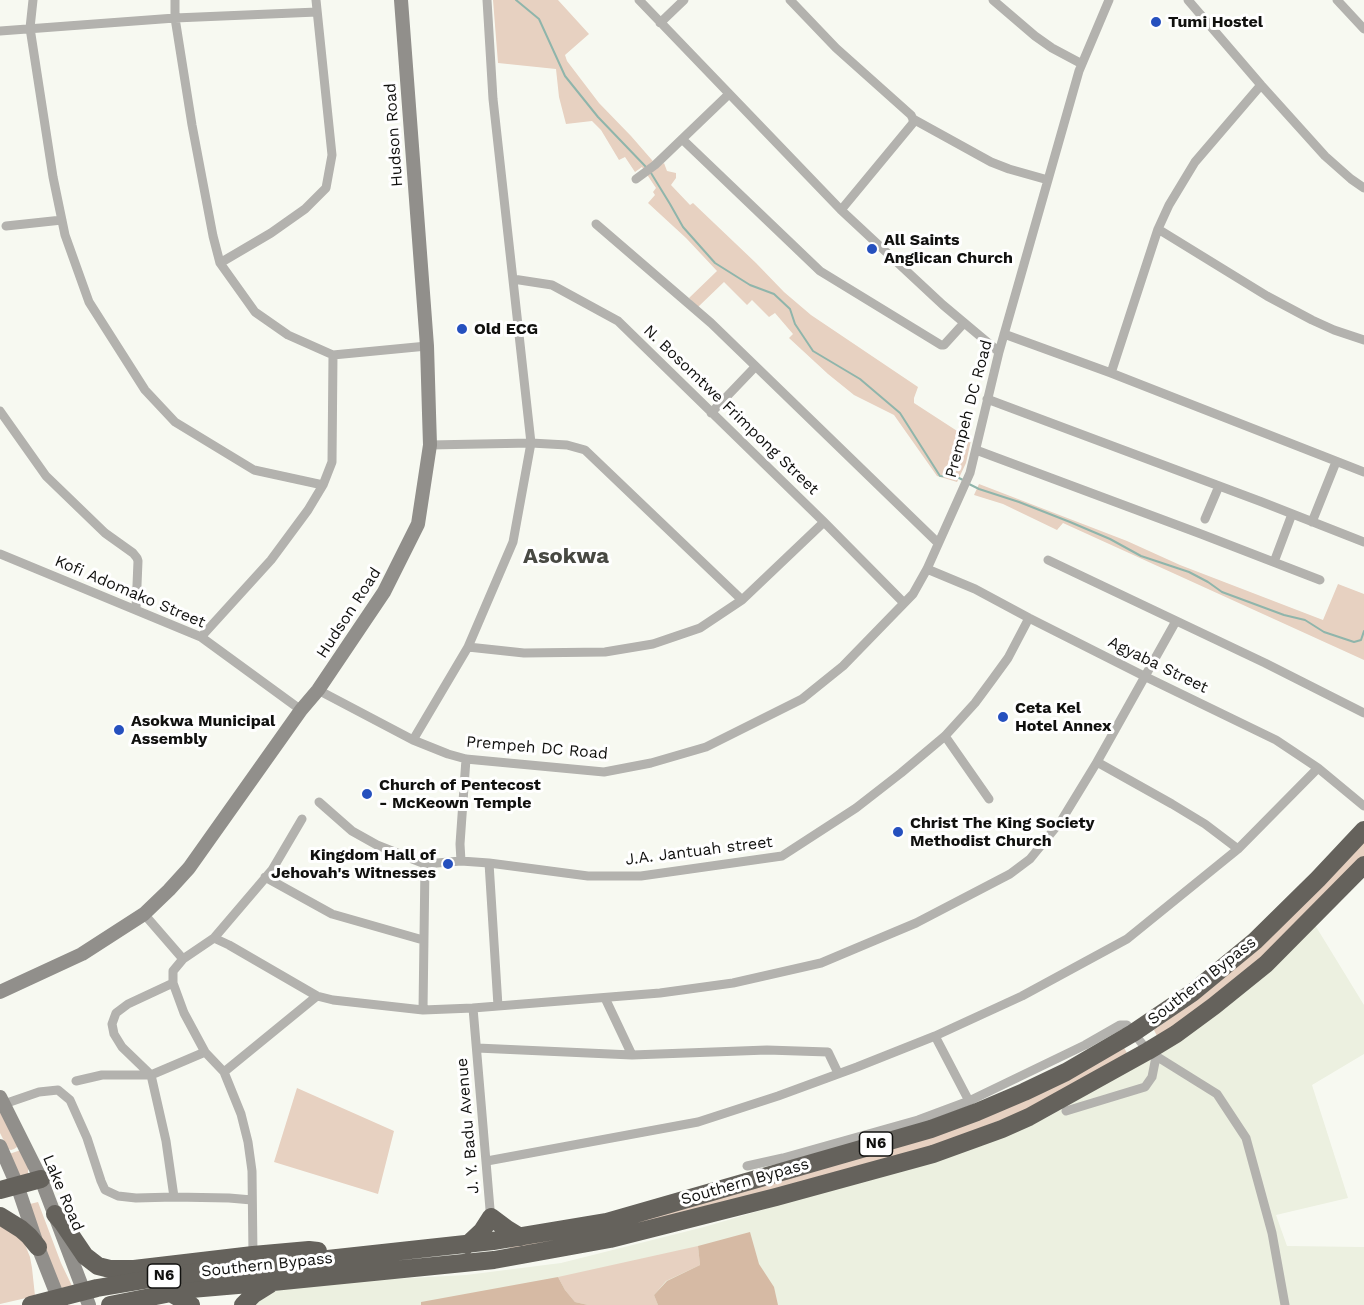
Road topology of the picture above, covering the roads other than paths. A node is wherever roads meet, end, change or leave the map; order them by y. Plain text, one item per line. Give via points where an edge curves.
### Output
1 (33, 0) edge
2 (175, 0) edge
3 (316, 0) edge
4 (400, 0) edge
5 (487, 0) edge
6 (639, 0) edge
7 (684, 0) edge
8 (790, 0) edge
9 (993, 0) edge
10 (1109, 0) edge
11 (1188, 0) edge
12 (1337, 0) edge
13 (317, 12) junction
14 (175, 18) junction
15 (660, 23) junction
16 (30, 28) junction
17 (1364, 29) edge
18 (0, 32) edge
19 (1082, 64) junction
20 (1261, 85) junction
21 (729, 94) junction
22 (913, 119) junction
23 (682, 139) junction
24 (636, 179) dead end
25 (1048, 180) junction
26 (1364, 188) edge
27 (840, 210) junction
28 (62, 220) junction
29 (596, 224) dead end
30 (6, 226) dead end
31 (1158, 230) junction
32 (220, 263) junction
33 (513, 279) junction
34 (964, 322) junction
35 (1004, 334) junction
36 (1364, 340) edge
37 (427, 346) junction
38 (999, 352) junction
39 (333, 354) junction
40 (755, 367) junction
41 (1111, 373) junction
42 (987, 399) junction
43 (0, 411) edge
44 (711, 413) junction
45 (531, 443) junction
46 (430, 445) junction
47 (976, 450) junction
48 (1336, 462) junction
49 (1364, 472) edge
50 (323, 485) junction
51 (1219, 486) junction
52 (1292, 514) junction
53 (1205, 519) dead end
54 (824, 522) junction
55 (1312, 522) junction
56 (1364, 542) edge
57 (938, 543) junction
58 (0, 554) edge
59 (1048, 560) dead end
60 (1274, 562) junction
61 (927, 569) junction
62 (1320, 580) dead end
63 (742, 600) junction
64 (904, 603) junction
65 (136, 609) junction
66 (1029, 618) junction
67 (1176, 621) junction
68 (201, 637) junction
69 (468, 647) junction
70 (1144, 676) junction
71 (318, 690) junction
72 (301, 710) junction
73 (1364, 713) edge
74 (945, 736) junction
75 (413, 740) junction
76 (466, 759) junction
77 (1098, 762) junction
78 (1318, 768) junction
79 (989, 799) dead end
80 (319, 802) dead end
81 (1364, 806) edge
82 (302, 819) dead end
83 (1364, 831) edge
84 (1238, 849) junction
85 (460, 861) junction
86 (489, 863) junction
87 (425, 864) junction
88 (1364, 865) edge
89 (265, 878) junction
90 (144, 914) junction
91 (214, 939) junction
92 (423, 940) junction
93 (183, 959) junction
94 (172, 983) junction
95 (0, 992) edge
96 (317, 996) junction
97 (605, 998) junction
98 (498, 1006) junction
99 (473, 1008) junction
100 (423, 1010) junction
101 (1133, 1033) junction
102 (935, 1036) junction
103 (477, 1048) junction
104 (205, 1053) junction
105 (1152, 1054) junction
106 (632, 1055) junction
107 (224, 1072) junction
108 (838, 1073) junction
109 (151, 1075) junction
110 (76, 1081) dead end
111 (2, 1101) edge
112 (969, 1101) junction
113 (1066, 1111) dead end
114 (0, 1146) edge
115 (487, 1161) junction
116 (747, 1166) dead end
117 (41, 1179) junction
118 (9, 1188) edge
119 (174, 1197) junction
120 (252, 1200) junction
121 (55, 1215) junction
122 (0, 1216) edge
123 (491, 1217) junction
124 (520, 1237) junction
125 (492, 1241) junction
126 (467, 1245) junction
127 (38, 1247) junction
128 (253, 1255) junction
129 (343, 1257) junction
130 (494, 1260) junction
131 (273, 1282) junction
132 (161, 1294) junction
133 (31, 1305) edge
134 (61, 1305) edge
135 (89, 1305) edge
136 (110, 1305) edge
137 (191, 1305) edge
138 (243, 1305) edge
139 (1285, 1305) edge

1 - 16 street
2 - 14 street
3 - 13 street
4 - 37 street, Hudson Road
5 - 33 street via 493,99
6 - 15 street
7 - 15 street
8 - 22 street
9 - 19 street via 1035,36
10 - 19 street, Prempeh DC Road
11 - 20 street
12 - 17 street
13 - 14 street
13 - 32 street via 332,155 326,188 305,209
14 - 16 street
14 - 32 street
15 - 21 street
16 - 18 street
16 - 28 street
19 - 25 street, Prempeh DC Road
20 - 26 street via 1325,156
20 - 31 street via 1195,162
21 - 23 street
21 - 27 street
22 - 25 street via 991,162
22 - 27 street
23 - 24 street
23 - 34 street via 820,271 941,345
25 - 35 street, Prempeh DC Road
27 - 34 street
28 - 30 street
28 - 50 street via 89,302 145,390 175,422 254,470
29 - 40 street
31 - 36 street via 1267,296 1334,330
31 - 41 street
32 - 39 street via 255,312 288,335
33 - 44 street, N. Bosomtwe Frimpong Street via 552,285 618,321
33 - 45 street
34 - 38 street
35 - 38 street, Prempeh DC Road
35 - 41 street
37 - 39 street
37 - 46 street, Hudson Road
38 - 42 street, Prempeh DC Road
39 - 50 street via 332,462
40 - 44 street
40 - 57 street
41 - 48 street
42 - 47 street, Prempeh DC Road
42 - 51 street
43 - 65 street via 46,476 137,558
44 - 54 street, N. Bosomtwe Frimpong Street
45 - 46 street
45 - 63 street via 585,450
45 - 69 street via 513,542
46 - 71 street, Hudson Road via 413,535 384,592
47 - 57 street, Prempeh DC Road via 970,473
47 - 60 street
48 - 49 street
48 - 55 street
50 - 68 street via 270,560
51 - 52 street
51 - 53 street
52 - 55 street
52 - 60 street
54 - 63 street
54 - 64 street, N. Bosomtwe Frimpong Street
55 - 56 street
57 - 61 street, Prempeh DC Road
58 - 65 street, Kofi Adomako Street
59 - 67 street
60 - 62 street
61 - 64 street, Prempeh DC Road
61 - 66 street, Agyaba Street
63 - 69 street via 700,628 653,644 605,652 525,653
64 - 76 street, Prempeh DC Road via 843,666 802,699 706,747 604,772
65 - 68 street, Kofi Adomako Street
66 - 70 street, Agyaba Street
66 - 74 street, J.A. Jantuah street via 992,681
67 - 70 street
67 - 73 street
68 - 72 street, Kofi Adomako Street
69 - 75 street
70 - 77 street
70 - 78 street, Agyaba Street via 1276,740
71 - 72 street, Hudson Road
71 - 75 street, Prempeh DC Road
72 - 90 street, Hudson Road via 189,868
74 - 79 street
74 - 86 street, J.A. Jantuah street via 855,808 782,856 641,876 588,876
75 - 76 street, Prempeh DC Road
76 - 85 street
77 - 84 street via 1205,824
77 - 97 street via 1061,821 1030,859 1010,874 916,923 821,963 733,983
78 - 81 street, Agyaba Street
78 - 84 street
80 - 87 street via 352,831
82 - 89 street
83 - 101 highway, Southern Bypass / N6 via 1233,961
84 - 102 street via 1127,939 1022,996
85 - 86 street, J.A. Jantuah street
85 - 87 street, J.A. Jantuah street
86 - 98 street
87 - 92 street
88 - 105 highway, Southern Bypass / N6 via 1266,964
89 - 91 street
89 - 92 street via 332,914
90 - 93 street
90 - 95 street, Hudson Road via 82,954
91 - 93 street
91 - 96 street
92 - 100 street
93 - 94 street via 173,972
94 - 104 street
94 - 109 street via 128,1004 116,1013 112,1024 122,1047
96 - 100 street
96 - 107 street
97 - 98 street
97 - 106 street
98 - 99 street
99 - 100 street
99 - 103 street, J. Y. Badu Avenue
101 - 105 street
101 - 112 street via 1128,1025 1120,1025
101 - 124 highway, Southern Bypass / N6 via 1024,1092 931,1129 607,1222
102 - 108 street
102 - 112 street
103 - 106 street
103 - 115 street, J. Y. Badu Avenue
104 - 107 street
104 - 109 street
105 - 113 street via 1152,1077 1145,1088
105 - 130 highway, Southern Bypass / N6 via 1029,1117 933,1154 610,1239
105 - 139 street via 1217,1094 1246,1138 1272,1233
106 - 108 street via 828,1052
107 - 120 street via 248,1142
108 - 115 street via 698,1122
109 - 110 street via 102,1075
109 - 119 street
111 - 117 street, Lake Road
111 - 119 street via 58,1090 70,1100 105,1190 136,1198
112 - 116 street via 918,1120
114 - 118 street
115 - 123 street, J. Y. Badu Avenue
117 - 118 highway
117 - 121 street, Lake Road
118 - 127 street
119 - 120 street
120 - 128 street
121 - 128 highway via 85,1256 110,1269
121 - 135 street, Lake Road
122 - 127 highway via 21,1229
123 - 124 highway
123 - 125 street, J. Y. Badu Avenue
123 - 126 highway
124 - 125 highway, Southern Bypass / N6
125 - 126 highway, Southern Bypass / N6
125 - 130 street, J. Y. Badu Avenue
126 - 129 highway, Southern Bypass / N6
127 - 134 street
128 - 129 highway via 309,1250
129 - 133 highway, Southern Bypass / N6, bridge via 174,1275 97,1288
130 - 131 highway, Southern Bypass / N6
131 - 132 highway, Southern Bypass / N6
131 - 138 highway
132 - 136 highway, Southern Bypass / N6
132 - 137 highway

